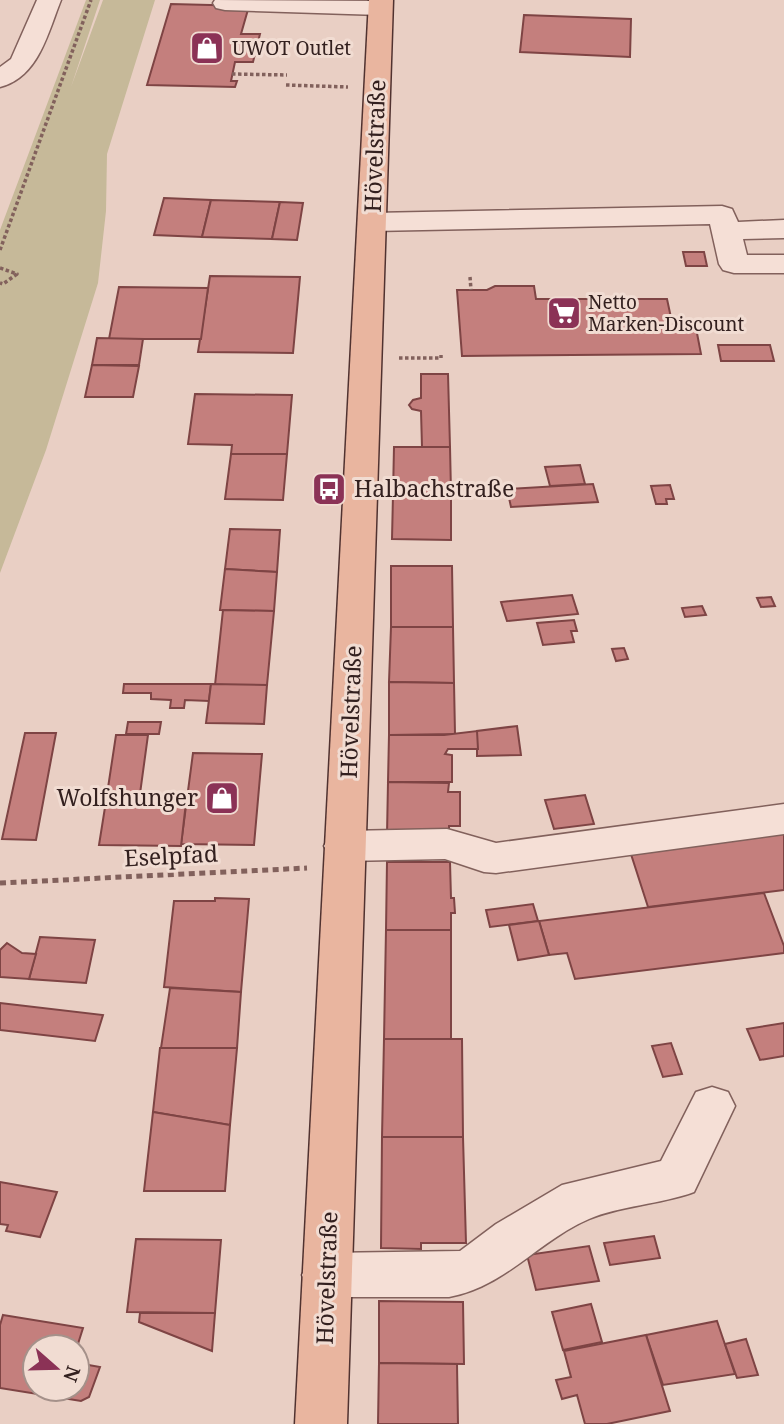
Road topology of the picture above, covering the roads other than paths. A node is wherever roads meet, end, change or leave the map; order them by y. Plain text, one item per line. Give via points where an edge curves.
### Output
1 (49, 0) edge
2 (225, 4) dead end
3 (380, 4) edge
4 (0, 79) edge
5 (373, 222) junction
6 (784, 229) edge
7 (726, 231) junction
8 (784, 264) edge
9 (784, 819) edge
10 (344, 857) junction
11 (712, 1106) dead end
12 (327, 1275) junction
13 (321, 1424) edge

1 - 4 lane via 22,63
2 - 3 lane
3 - 5 main road, Hövelstraße
5 - 7 lane via 722,215
5 - 10 main road, Hövelstraße
6 - 7 lane
7 - 8 lane via 734,264
9 - 10 lane via 496,858 447,844
10 - 12 main road, Hövelstraße
11 - 12 lane via 677,1178 579,1200 467,1272
12 - 13 main road, Hövelstraße

